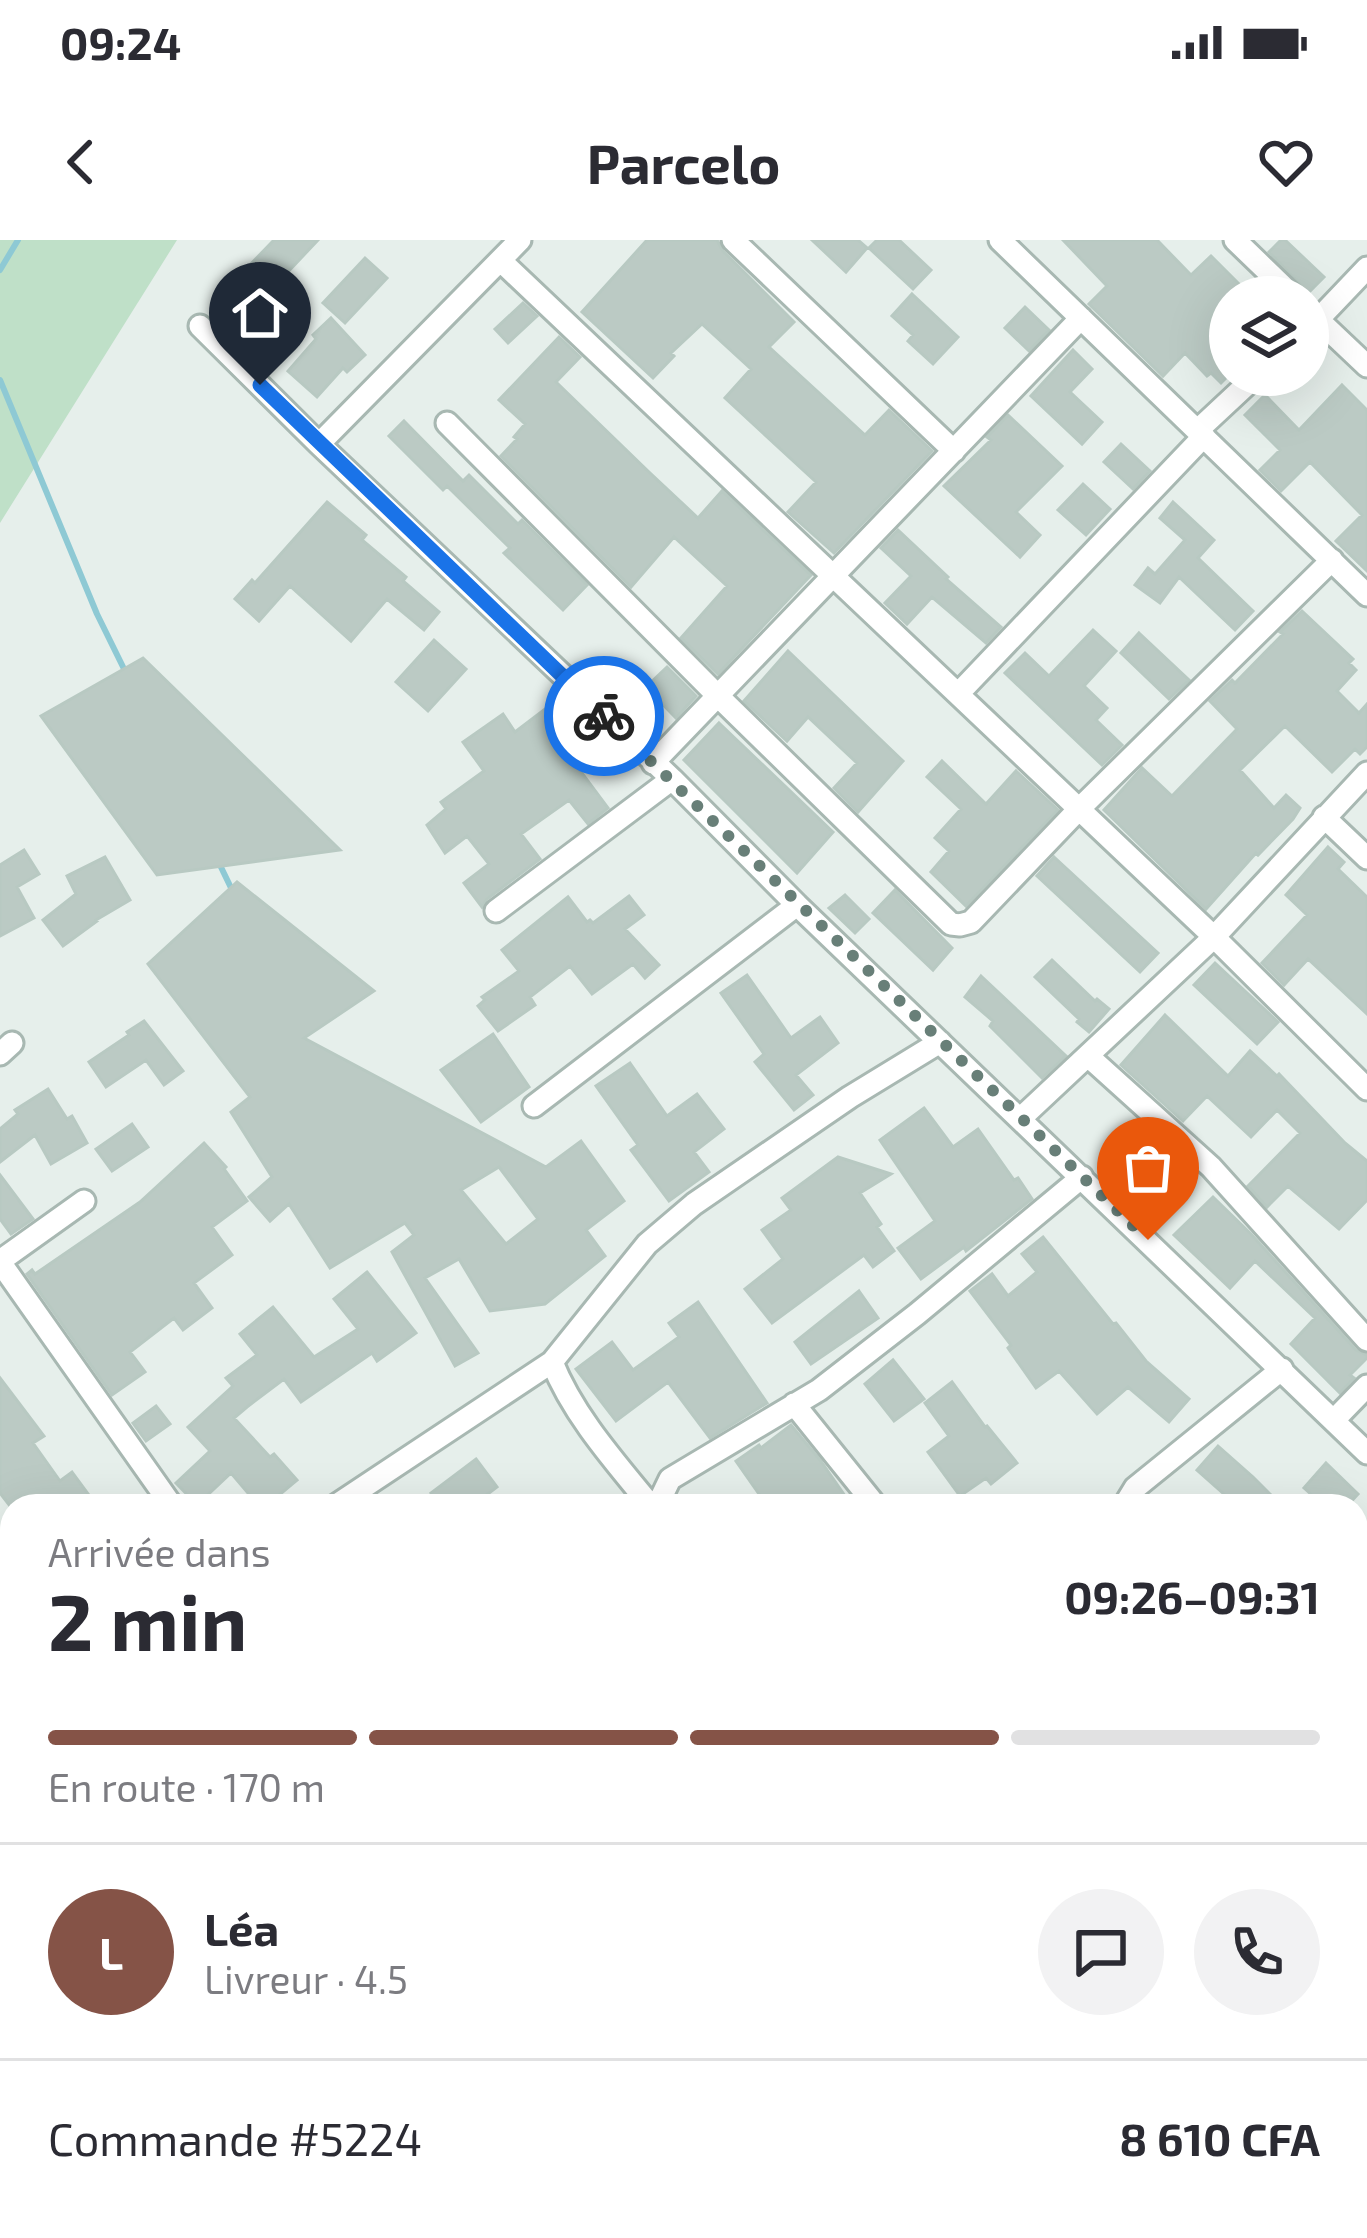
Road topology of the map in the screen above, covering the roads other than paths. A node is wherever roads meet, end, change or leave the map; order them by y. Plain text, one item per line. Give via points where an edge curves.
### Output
1 (520, 240) edge
2 (734, 240) edge
3 (1000, 240) edge
4 (1235, 240) edge
5 (501, 261) junction
6 (1367, 268) edge
7 (1272, 276) edge
8 (1329, 304) edge
9 (1081, 318) junction
10 (200, 326) dead end
11 (1329, 334) edge
12 (1367, 366) edge
13 (1237, 396) edge
14 (447, 423) dead end
15 (1201, 433) junction
16 (319, 444) junction
17 (954, 451) junction
18 (1332, 560) junction
19 (835, 577) junction
20 (1367, 595) edge
21 (958, 694) junction
22 (718, 696) junction
23 (653, 763) junction
24 (1367, 772) edge
25 (672, 779) junction
26 (1079, 809) junction
27 (1324, 818) junction
28 (1367, 858) edge
29 (797, 904) junction
30 (496, 910) dead end
31 (1214, 937) junction
32 (940, 1042) junction
33 (1088, 1056) junction
34 (1367, 1088) edge
35 (533, 1106) dead end
36 (1021, 1118) junction
37 (1082, 1177) junction
38 (84, 1201) dead end
39 (1, 1266) edge
40 (1367, 1340) edge
41 (552, 1362) junction
42 (1282, 1369) junction
43 (1367, 1386) edge
44 (794, 1404) junction
45 (1334, 1420) junction
46 (1367, 1453) edge
47 (163, 1494) edge
48 (353, 1494) edge
49 (644, 1494) edge
50 (661, 1494) edge
51 (866, 1494) edge
52 (1132, 1494) edge

1 - 5 street
2 - 17 street
3 - 9 street
4 - 7 street
5 - 16 street
5 - 19 street
6 - 8 street
9 - 15 street
9 - 17 street
10 - 16 street
11 - 12 street
13 - 15 street
14 - 22 street
15 - 18 street
15 - 21 street
16 - 23 street
17 - 19 street
18 - 20 street
18 - 26 street
19 - 21 street
19 - 22 street
21 - 26 street
22 - 23 street
22 - 26 street via 951,924 970,922
23 - 25 street
24 - 27 street
25 - 29 street
25 - 30 street
26 - 31 street
27 - 28 street
27 - 31 street
29 - 32 street
29 - 35 street
31 - 33 street
31 - 34 street
32 - 36 street
32 - 41 street via 694,1204 647,1244
33 - 36 street
33 - 40 street via 1210,1167
36 - 37 street
37 - 42 street
37 - 44 street
38 - 39 street
39 - 47 street
41 - 48 street
41 - 49 street via 562,1388
42 - 45 street
42 - 52 street
43 - 45 street
44 - 50 street via 670,1479
44 - 51 street
45 - 46 street

